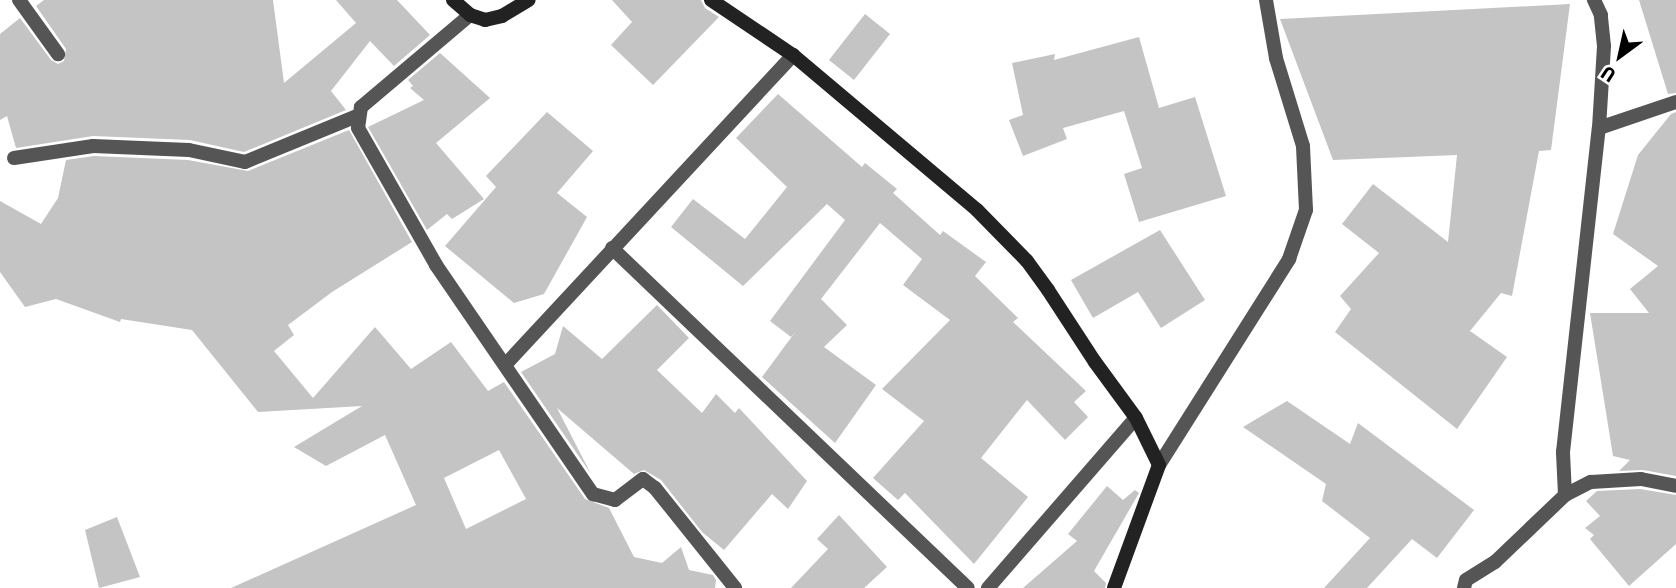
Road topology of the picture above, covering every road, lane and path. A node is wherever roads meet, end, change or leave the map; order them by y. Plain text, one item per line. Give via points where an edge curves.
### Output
1 (19, 0) edge
2 (453, 0) edge
3 (529, 0) edge
4 (711, 0) edge
5 (1266, 0) edge
6 (1594, 0) edge
7 (470, 15) junction
8 (58, 54) dead end
9 (793, 55) junction
10 (1676, 102) edge
11 (357, 116) junction
12 (1600, 128) junction
13 (14, 158) dead end
14 (612, 248) junction
15 (506, 364) junction
16 (1136, 418) junction
17 (1159, 465) junction
18 (1676, 486) edge
19 (1565, 495) junction
20 (1462, 585) edge
21 (735, 588) edge
22 (968, 588) edge
23 (988, 588) edge
24 (1114, 588) edge

1 - 8 street
2 - 7 street
3 - 7 street via 494,18
4 - 9 street
5 - 17 street via 1276,58 1303,146 1306,210 1289,259
6 - 12 street via 1601,15 1604,46
7 - 11 street via 361,107
9 - 14 street
9 - 16 street via 976,210 1027,261
10 - 12 street
11 - 13 street via 245,162 189,150 85,146
11 - 15 street via 358,128 436,265
12 - 19 street via 1563,453
14 - 15 street
14 - 22 street
15 - 21 street via 593,494 615,500 643,480 655,488
16 - 17 street
16 - 23 street
17 - 24 street
18 - 19 street via 1641,478 1591,482
19 - 20 street via 1495,562

